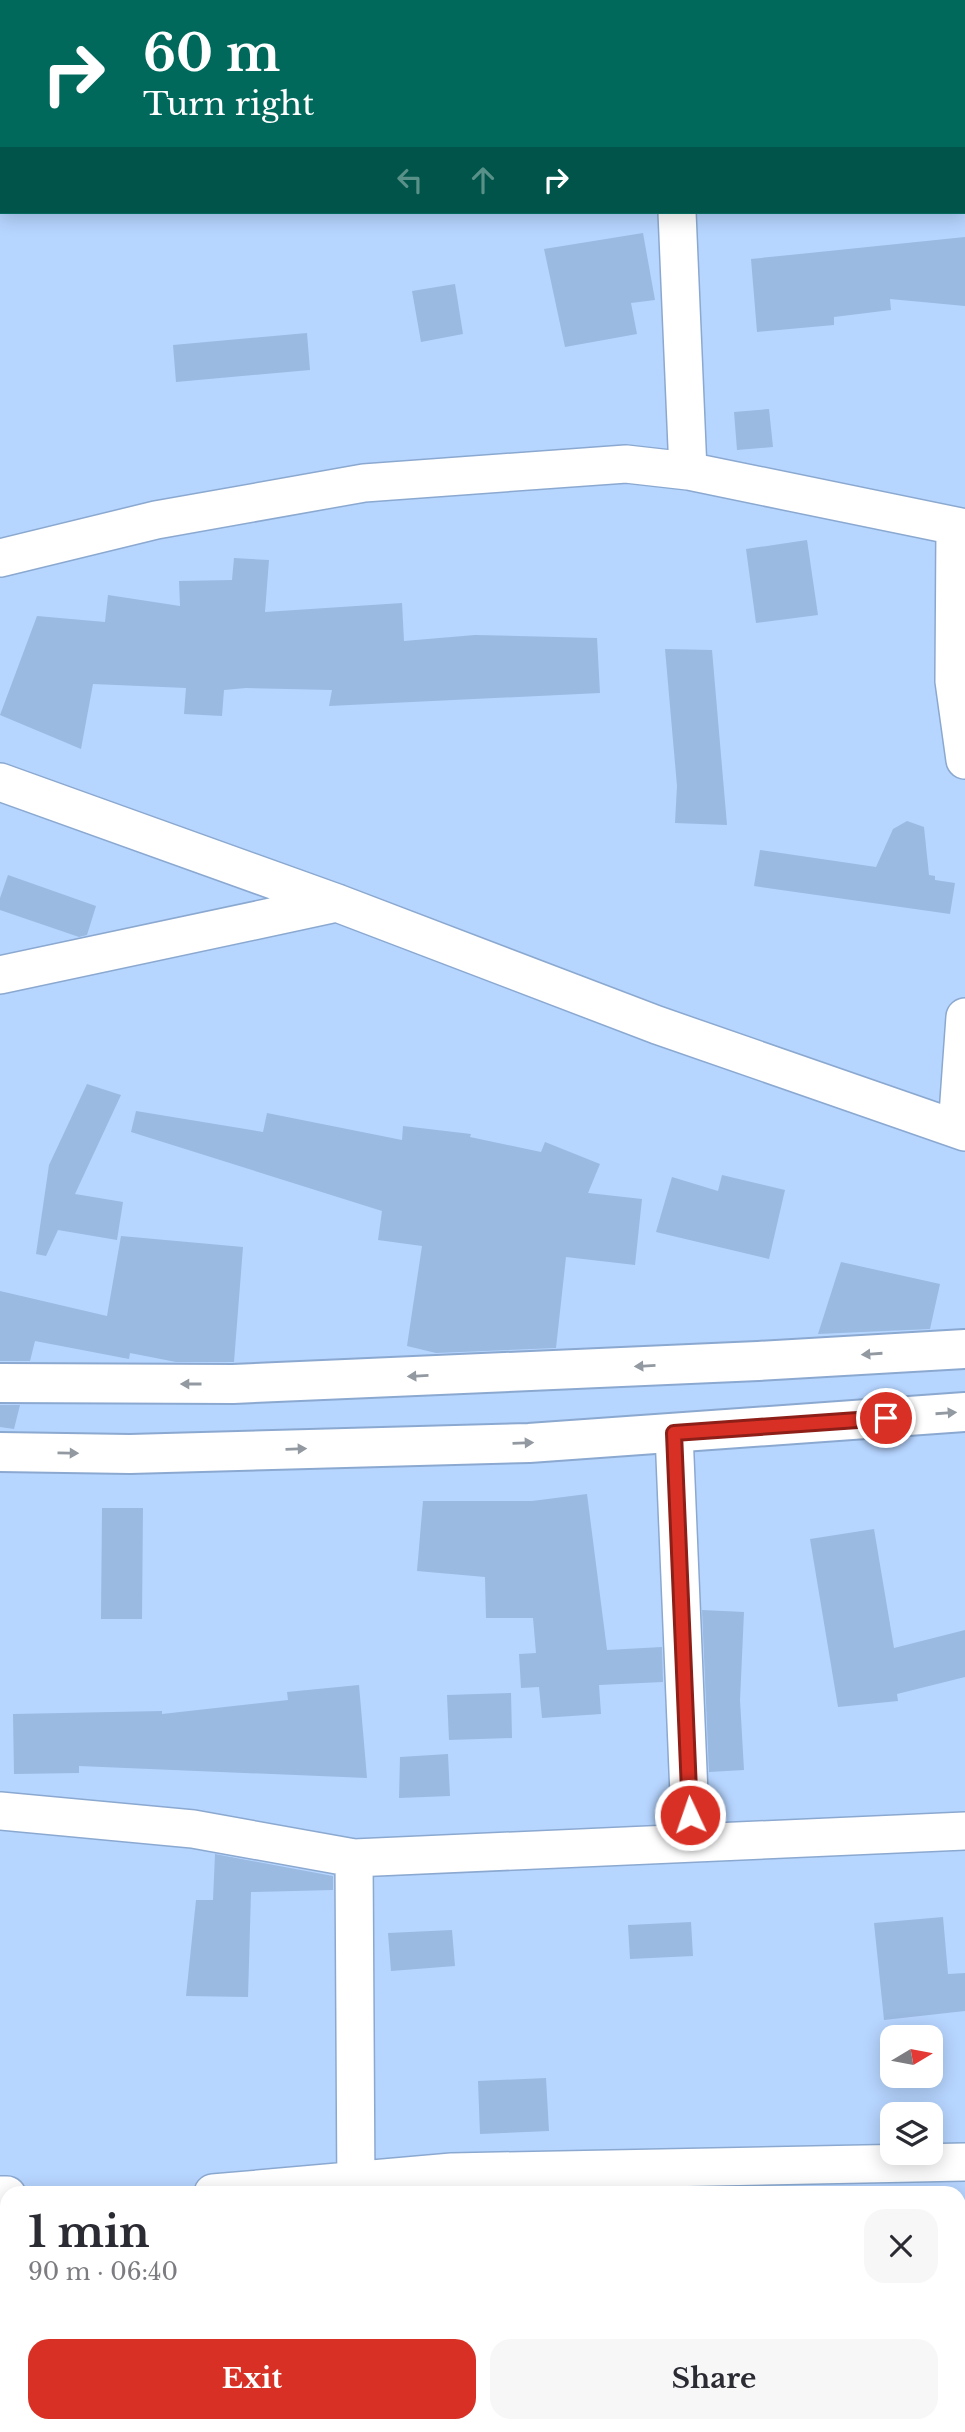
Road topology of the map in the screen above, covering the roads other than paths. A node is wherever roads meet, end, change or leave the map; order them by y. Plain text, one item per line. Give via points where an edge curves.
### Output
1 (677, 214) edge
2 (688, 471) junction
3 (960, 528) edge
4 (0, 558) edge
5 (965, 760) edge
6 (0, 782) edge
7 (337, 902) junction
8 (0, 975) edge
9 (965, 1017) edge
10 (961, 1130) edge
11 (965, 1349) edge
12 (0, 1383) edge
13 (965, 1412) edge
14 (674, 1433) junction
15 (0, 1452) edge
16 (0, 1811) edge
17 (965, 1831) edge
18 (691, 1843) junction
19 (354, 1857) junction
20 (965, 2162) edge
21 (707, 2180) edge
22 (355, 2186) edge
23 (361, 2186) edge

1 - 2 street
2 - 3 street
2 - 4 street via 626,464 364,483 168,517
3 - 5 street via 954,681
6 - 7 street
7 - 8 street
7 - 10 street via 657,1025
9 - 10 street
11 -> 12 main road via 233,1384
14 -> 13 main road
15 -> 14 main road via 130,1454 501,1444
14 - 18 street
16 - 19 street via 193,1829
17 - 18 street
18 - 19 street
19 - 22 street
20 - 21 street
21 - 23 street via 452,2172

